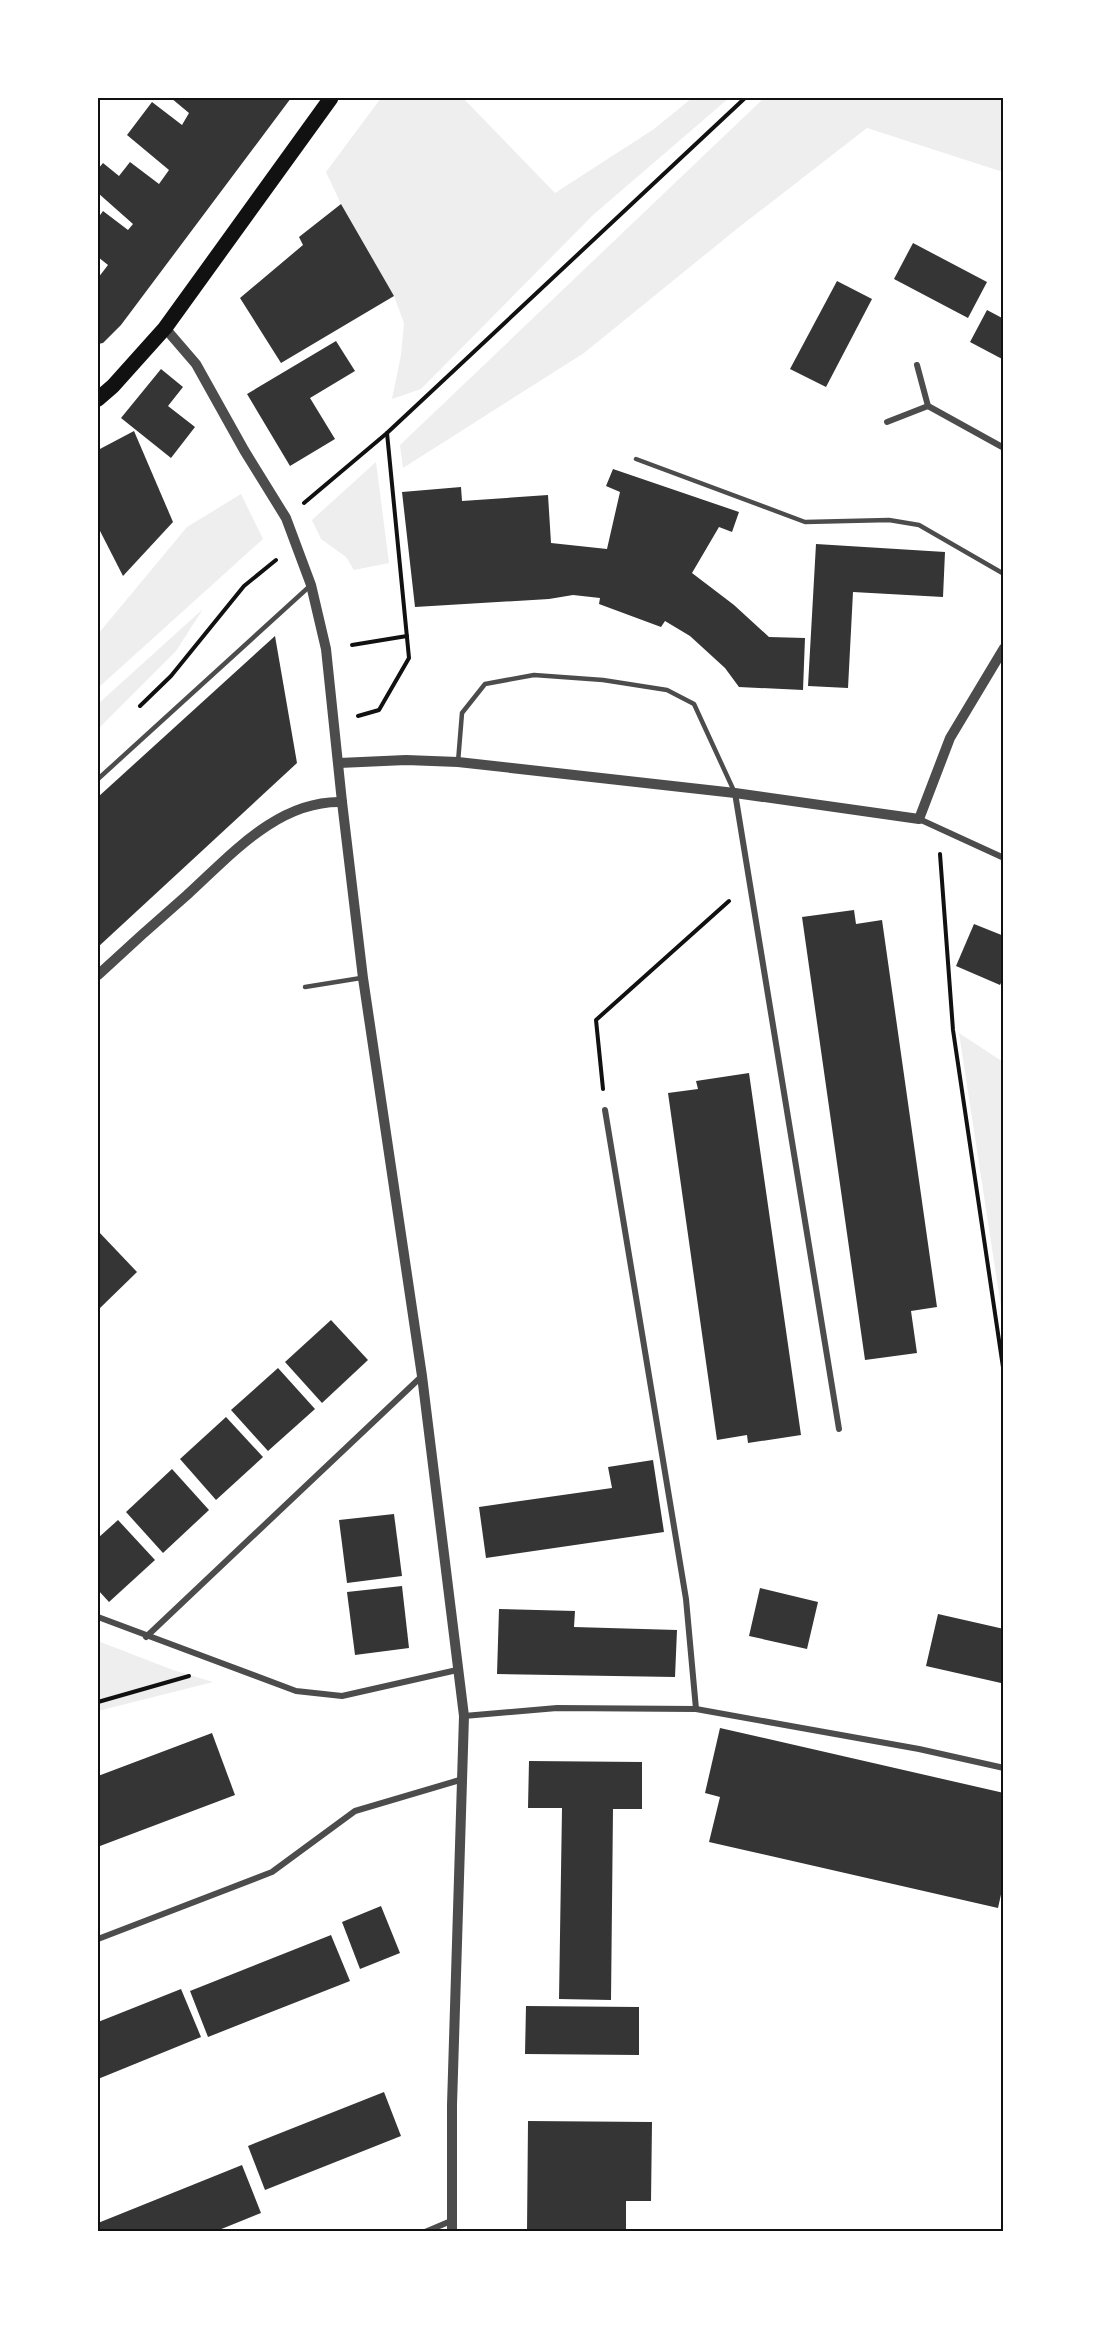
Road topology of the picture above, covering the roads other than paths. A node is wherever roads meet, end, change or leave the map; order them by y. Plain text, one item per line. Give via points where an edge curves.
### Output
1 (331, 98) edge
2 (165, 328) junction
3 (917, 365) dead end
4 (98, 399) edge
5 (928, 406) junction
6 (887, 422) dead end
7 (1004, 448) edge
8 (636, 459) dead end
9 (1004, 574) edge
10 (311, 585) junction
11 (1004, 648) edge
12 (458, 762) junction
13 (339, 763) junction
14 (98, 779) edge
15 (735, 793) junction
16 (342, 802) junction
17 (918, 819) junction
18 (1004, 858) edge
19 (98, 975) edge
20 (363, 978) junction
21 (305, 987) dead end
22 (605, 1110) road end
23 (422, 1376) junction
24 (839, 1429) dead end
25 (98, 1617) edge
26 (146, 1636) junction
27 (457, 1670) junction
28 (696, 1709) junction
29 (464, 1716) junction
30 (1004, 1768) edge
31 (464, 1779) junction
32 (98, 1940) edge
33 (452, 2226) edge
34 (425, 2232) edge

1 - 2 main road
2 - 4 main road
2 - 10 street via 196,364 286,518
3 - 5 street
5 - 6 street
5 - 7 street
8 - 9 lane via 805,522 890,520 919,525
10 - 13 street via 326,649
10 - 14 lane
11 - 17 street via 950,738
12 - 13 street
12 - 15 street
12 - 15 lane via 462,713 485,684 534,675 603,680 667,690 694,704
13 - 16 street
15 - 17 street
15 - 24 street
16 - 19 street via 301,808 252,836
16 - 20 street
17 - 18 street
20 - 21 lane
20 - 23 street
22 - 28 street via 686,1599
23 - 26 street
23 - 27 street
25 - 26 street
26 - 27 street via 296,1691 342,1696
27 - 29 street
28 - 29 street via 557,1708
28 - 30 street
29 - 31 street
31 - 32 street via 354,1811 272,1872
31 - 33 street via 452,2105
33 - 34 street

